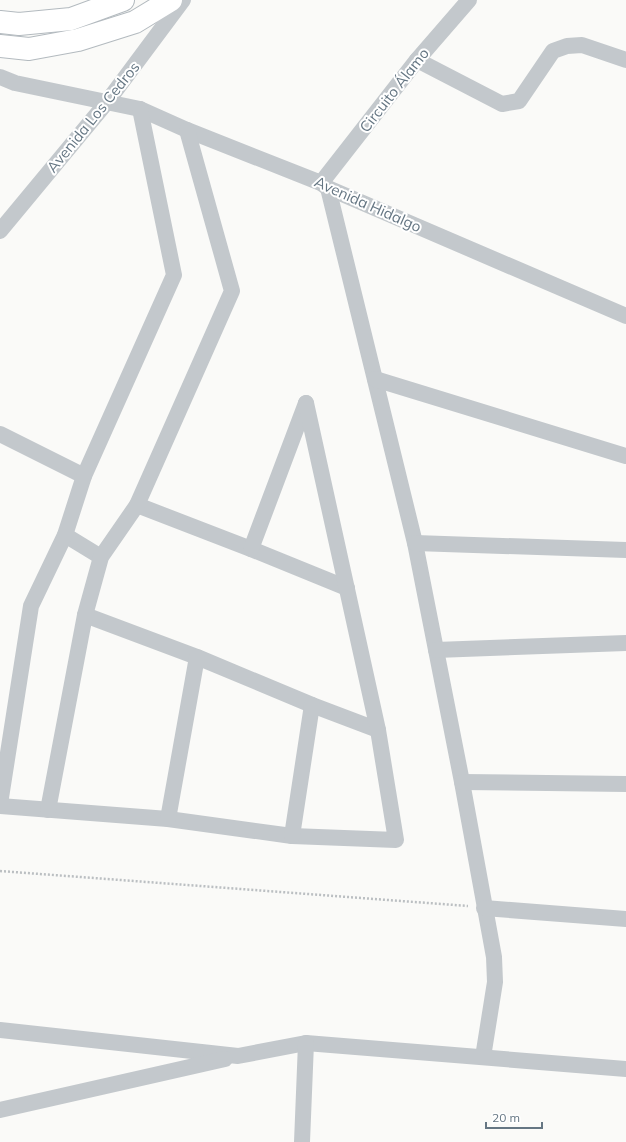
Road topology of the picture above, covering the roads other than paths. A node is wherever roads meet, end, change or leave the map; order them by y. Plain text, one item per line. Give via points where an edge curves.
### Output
1 (123, 0) edge
2 (171, 0) edge
3 (183, 0) edge
4 (469, 0) edge
5 (0, 22) edge
6 (0, 46) edge
7 (417, 60) junction
8 (626, 60) edge
9 (0, 78) edge
10 (106, 102) junction
11 (140, 109) junction
12 (187, 130) junction
13 (324, 186) junction
14 (0, 231) edge
15 (626, 316) edge
16 (375, 379) junction
17 (0, 434) edge
18 (289, 449) junction
19 (626, 456) edge
20 (318, 458) junction
21 (84, 476) junction
22 (137, 505) junction
23 (65, 535) junction
24 (415, 543) junction
25 (251, 549) junction
26 (626, 550) edge
27 (101, 557) junction
28 (347, 588) junction
29 (85, 615) junction
30 (626, 643) edge
31 (436, 650) junction
32 (197, 657) junction
33 (312, 705) junction
34 (378, 730) junction
35 (462, 782) junction
36 (626, 784) edge
37 (0, 805) edge
38 (48, 810) junction
39 (168, 819) junction
40 (292, 836) junction
41 (484, 908) junction
42 (626, 919) edge
43 (0, 1030) edge
44 (306, 1043) junction
45 (238, 1056) junction
46 (483, 1058) junction
47 (626, 1069) edge
48 (0, 1110) edge
49 (302, 1142) edge

1 - 5 main road via 71,20 19,24
2 - 6 main road via 135,22 78,40 29,49
3 - 10 street, Avenida Los Cedros
4 - 7 street, Circuito Álamo
7 - 8 street via 502,104 519,101 553,51 567,46 582,45
7 - 13 street, Circuito Álamo
9 - 10 street, Avenida Hidalgo
10 - 11 street, Avenida Hidalgo
10 - 14 street, Avenida Los Cedros
11 - 12 street, Avenida Hidalgo
11 - 21 street via 174,275
12 - 13 street, Avenida Hidalgo
12 - 22 street via 232,291
13 - 15 street, Avenida Hidalgo
13 - 16 street
16 - 19 street
16 - 24 street
17 - 21 street
18 - 20 street via 310,449
18 - 20 street via 306,403
18 - 25 street
20 - 28 street
21 - 23 street
22 - 25 street
22 - 27 street
23 - 27 street
23 - 37 street via 31,606
24 - 26 street
24 - 31 street
25 - 28 street
27 - 29 street
28 - 34 street
29 - 32 street
29 - 38 street
30 - 31 street
31 - 35 street
32 - 33 street
32 - 39 street
33 - 34 street
33 - 40 street
34 - 40 street via 396,840
35 - 36 street
35 - 41 street
37 - 38 street
38 - 39 street
39 - 40 street
41 - 42 street
41 - 46 street via 494,957 495,982
43 - 45 street
44 - 45 street
44 - 46 street
44 - 49 street
45 - 48 street
46 - 47 street

